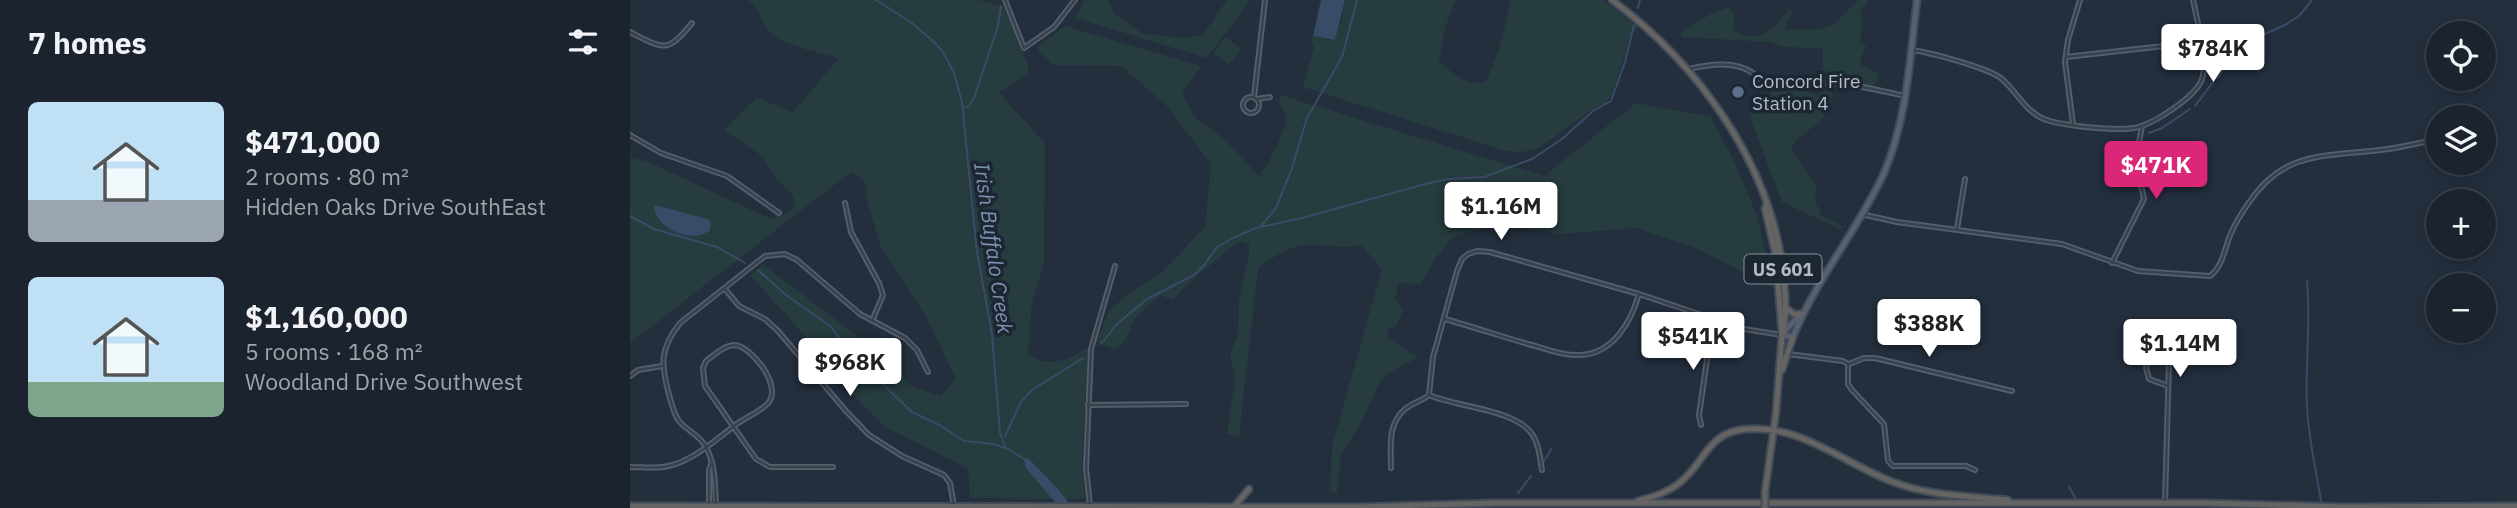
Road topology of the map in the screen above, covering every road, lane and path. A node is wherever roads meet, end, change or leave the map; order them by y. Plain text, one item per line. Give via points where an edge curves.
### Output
1 (1005, 0) edge
2 (1075, 0) edge
3 (1265, 0) edge
4 (1612, 0) edge
5 (1917, 0) edge
6 (2080, 0) edge
7 (2193, 0) edge
8 (692, 23) dead end
9 (630, 32) edge
10 (2200, 42) junction
11 (1911, 50) junction
12 (2066, 57) junction
13 (1688, 69) junction
14 (1905, 96) junction
15 (1270, 97) dead end
16 (1256, 98) junction
17 (1242, 107) junction
18 (1237, 108) dead end
19 (2073, 124) junction
20 (2142, 126) junction
21 (630, 135) edge
22 (2426, 141) edge
23 (1965, 179) dead end
24 (845, 203) dead end
25 (1766, 205) junction
26 (779, 213) dead end
27 (1861, 214) junction
28 (1957, 229) junction
29 (2112, 263) junction
30 (1115, 266) dead end
31 (725, 289) junction
32 (1639, 294) junction
33 (1785, 306) junction
34 (1801, 314) junction
35 (1713, 318) junction
36 (1445, 319) junction
37 (872, 321) junction
38 (1782, 335) junction
39 (1793, 337) junction
40 (1787, 354) junction
41 (1848, 364) junction
42 (662, 366) junction
43 (928, 372) dead end
44 (630, 376) edge
45 (1779, 383) junction
46 (2168, 386) junction
47 (2012, 391) dead end
48 (1429, 395) junction
49 (1186, 404) dead end
50 (1088, 405) junction
51 (1701, 425) dead end
52 (734, 426) junction
53 (1773, 431) junction
54 (706, 446) junction
55 (712, 463) junction
56 (630, 467) edge
57 (833, 467) dead end
58 (1391, 468) dead end
59 (1542, 470) dead end
60 (1975, 470) dead end
61 (1628, 503) junction
62 (2033, 503) junction
63 (2165, 503) junction
64 (630, 506) edge
65 (954, 506) junction
66 (1090, 506) edge
67 (2517, 506) edge
68 (712, 507) edge
69 (1177, 507) edge
70 (1234, 507) edge
71 (1247, 507) edge
72 (1292, 507) edge
73 (1361, 507) edge
74 (1765, 508) edge

1 - 2 street via 1024,48 1054,27
3 - 16 street
4 - 13 highway, US 601 via 1657,36
5 - 11 main road
6 - 12 street
7 - 10 street
8 - 9 street via 669,46
10 - 12 street
10 - 20 street via 2203,73 2199,86
11 - 14 main road
11 - 19 street via 1992,72 2034,114
12 - 19 street
13 - 14 street via 1737,65 1771,86 1831,83
13 - 25 highway, US 601 via 1742,149
14 - 27 main road via 1885,169
15 - 16 street
16 - 17 street via 1244,99
16 - 17 street via 1259,107 1254,113
17 - 18 street
19 - 20 street
20 - 29 street via 2136,161 2144,199
21 - 26 street via 671,157 726,176
22 - 29 street via 2310,157 2286,167 2251,198 2210,276 2149,273
23 - 28 street
24 - 37 street via 851,232 883,295
25 - 33 highway, US 601 via 1779,240
25 - 38 highway, US 601 via 1776,256
27 - 28 street
27 - 34 main road
28 - 29 street via 2062,244
30 - 50 street via 1091,349
31 - 37 street via 765,256 785,254
31 - 42 street via 680,323 666,344
31 - 65 street via 740,306 778,331 869,435 944,475 950,482
32 - 35 street
32 - 36 street via 1619,336 1583,355 1563,354
32 - 36 street via 1477,251 1460,263
33 - 34 highway via 1791,313
33 - 38 highway, US 601
34 - 38 main road
34 - 39 main road
35 - 38 street via 1750,331
35 - 51 street
36 - 48 street via 1433,356
37 - 43 street via 905,338
38 - 39 main road
38 - 45 highway, US 601
39 - 40 highway
40 - 41 street
40 - 45 highway
41 - 47 street via 1875,358
41 - 60 street via 1848,384 1884,425 1890,464
42 - 44 street
42 - 54 street via 674,414
45 - 53 highway, US 601
46 - 46 street via 2168,359 2149,359 2149,379
46 - 63 street
48 - 58 street via 1405,409 1394,423
48 - 59 street via 1504,416 1526,428 1538,446
49 - 50 street
50 - 66 street
52 - 52 street via 769,403 773,393 772,380 738,345 727,346 703,368 705,386
52 - 54 street
52 - 57 street via 756,460 770,467
53 - 61 highway via 1739,430 1720,437 1678,484 1657,496
53 - 62 highway via 1811,440 1908,487
53 - 74 highway, US 601, bridge
54 - 55 street
54 - 56 street via 676,464
55 - 68 street
55 - 68 street
61 - 62 highway
61 - 73 highway
62 - 63 highway
63 - 67 highway
64 - 68 highway
65 - 66 highway
65 - 68 highway
66 - 69 highway
69 - 70 highway
70 - 71 highway
70 - 71 highway via 1250,489
71 - 72 highway
72 - 73 highway

